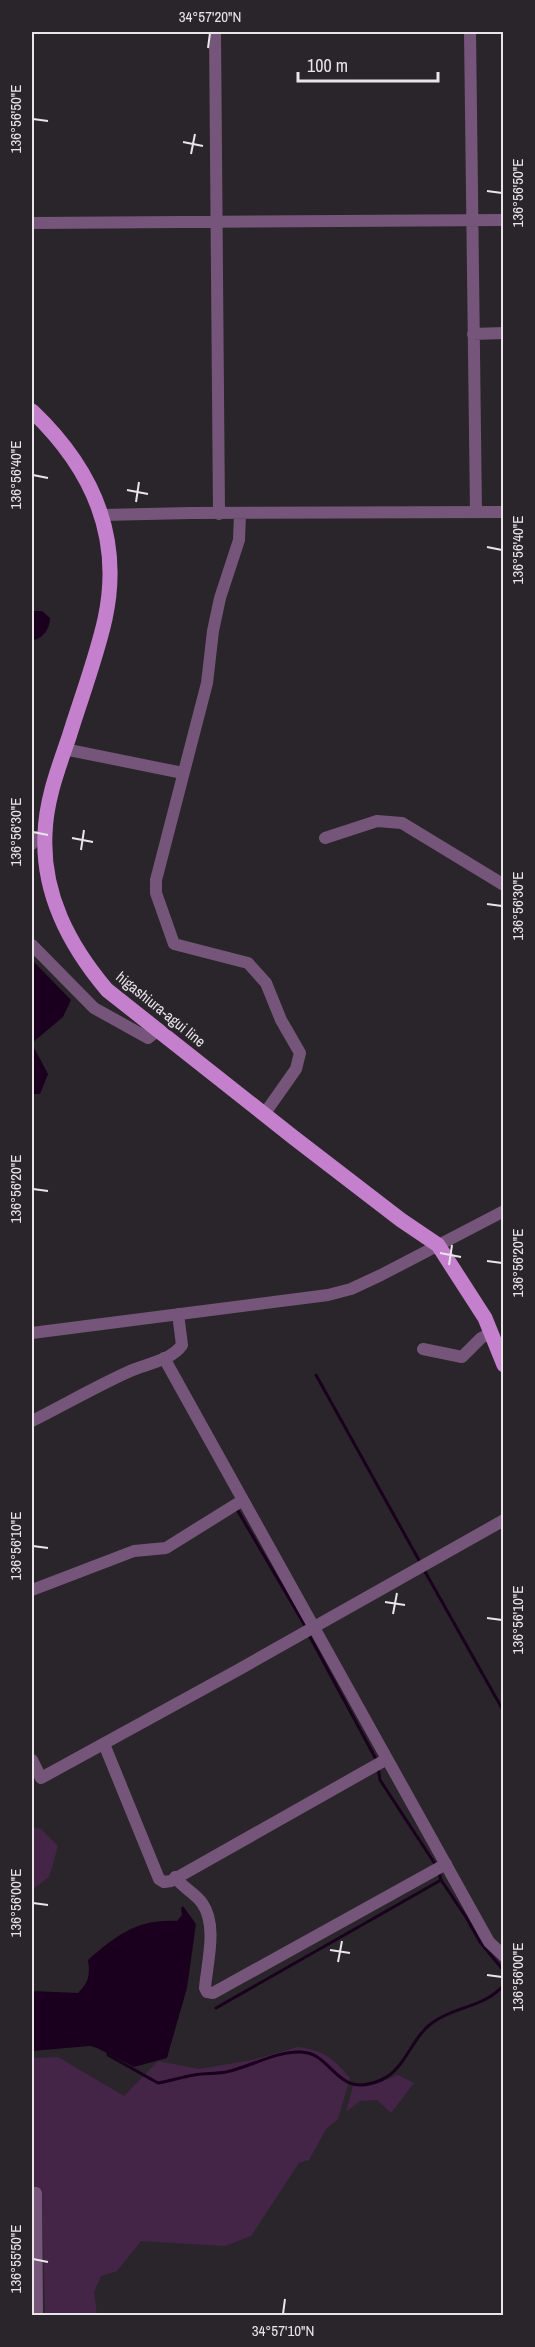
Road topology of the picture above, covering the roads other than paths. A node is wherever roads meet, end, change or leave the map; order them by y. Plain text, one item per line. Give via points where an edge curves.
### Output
1 (215, 32) edge
2 (470, 32) edge
3 (504, 220) edge
4 (472, 221) junction
5 (217, 223) junction
6 (32, 224) edge
7 (504, 333) edge
8 (474, 334) junction
9 (32, 411) edge
10 (476, 512) junction
11 (504, 512) edge
12 (219, 514) junction
13 (240, 514) junction
14 (102, 515) junction
15 (64, 749) junction
16 (183, 773) junction
17 (45, 834) junction
18 (325, 838) dead end
19 (32, 844) edge
20 (504, 885) edge
21 (32, 945) edge
22 (158, 1030) junction
23 (265, 1113) junction
24 (504, 1211) edge
25 (438, 1245) junction
26 (178, 1314) junction
27 (32, 1333) edge
28 (491, 1333) junction
29 (423, 1349) dead end
30 (164, 1358) junction
31 (504, 1365) edge
32 (32, 1421) edge
33 (243, 1500) junction
34 (504, 1520) edge
35 (32, 1590) edge
36 (314, 1627) junction
37 (104, 1744) junction
38 (387, 1759) junction
39 (32, 1760) edge
40 (446, 1864) junction
41 (175, 1877) junction
42 (504, 1956) edge
43 (32, 2193) edge
44 (37, 2316) edge

1 - 5 street
2 - 4 street
3 - 4 street
4 - 5 street
4 - 8 street
5 - 6 street
5 - 12 street
7 - 8 street
8 - 10 street
9 - 14 main road, higashiura-agui line via 81,468
10 - 11 street
10 - 13 street
12 - 13 street
12 - 14 street
13 - 16 street via 239,540 220,598 207,683
14 - 15 main road, higashiura-agui line via 109,557 108,600 98,646
15 - 16 street
15 - 17 main road, higashiura-agui line via 50,796
16 - 23 street via 156,893 174,944 248,963 266,983 300,1053 296,1069
17 - 19 street
17 - 22 main road, higashiura-agui line via 50,886 64,929 107,990
18 - 20 street via 377,821 402,823
21 - 22 street via 94,1008 148,1038
22 - 23 main road, higashiura-agui line
23 - 25 main road, higashiura-agui line
24 - 25 street
25 - 26 street via 351,1289
25 - 28 main road, higashiura-agui line via 477,1303
26 - 27 street
26 - 30 street via 182,1345
28 - 29 street via 462,1357
28 - 31 main road, higashiura-agui line
30 - 32 street via 129,1371
30 - 33 street
33 - 35 street via 166,1548 134,1551
33 - 36 street
34 - 36 street
36 - 37 street
36 - 38 street
37 - 39 street via 41,1778
37 - 41 street via 159,1880
38 - 40 street
38 - 41 street
40 - 41 street via 213,1994 205,1988 208,1914 196,1896
40 - 42 street via 489,1942
43 - 44 street via 36,2193

